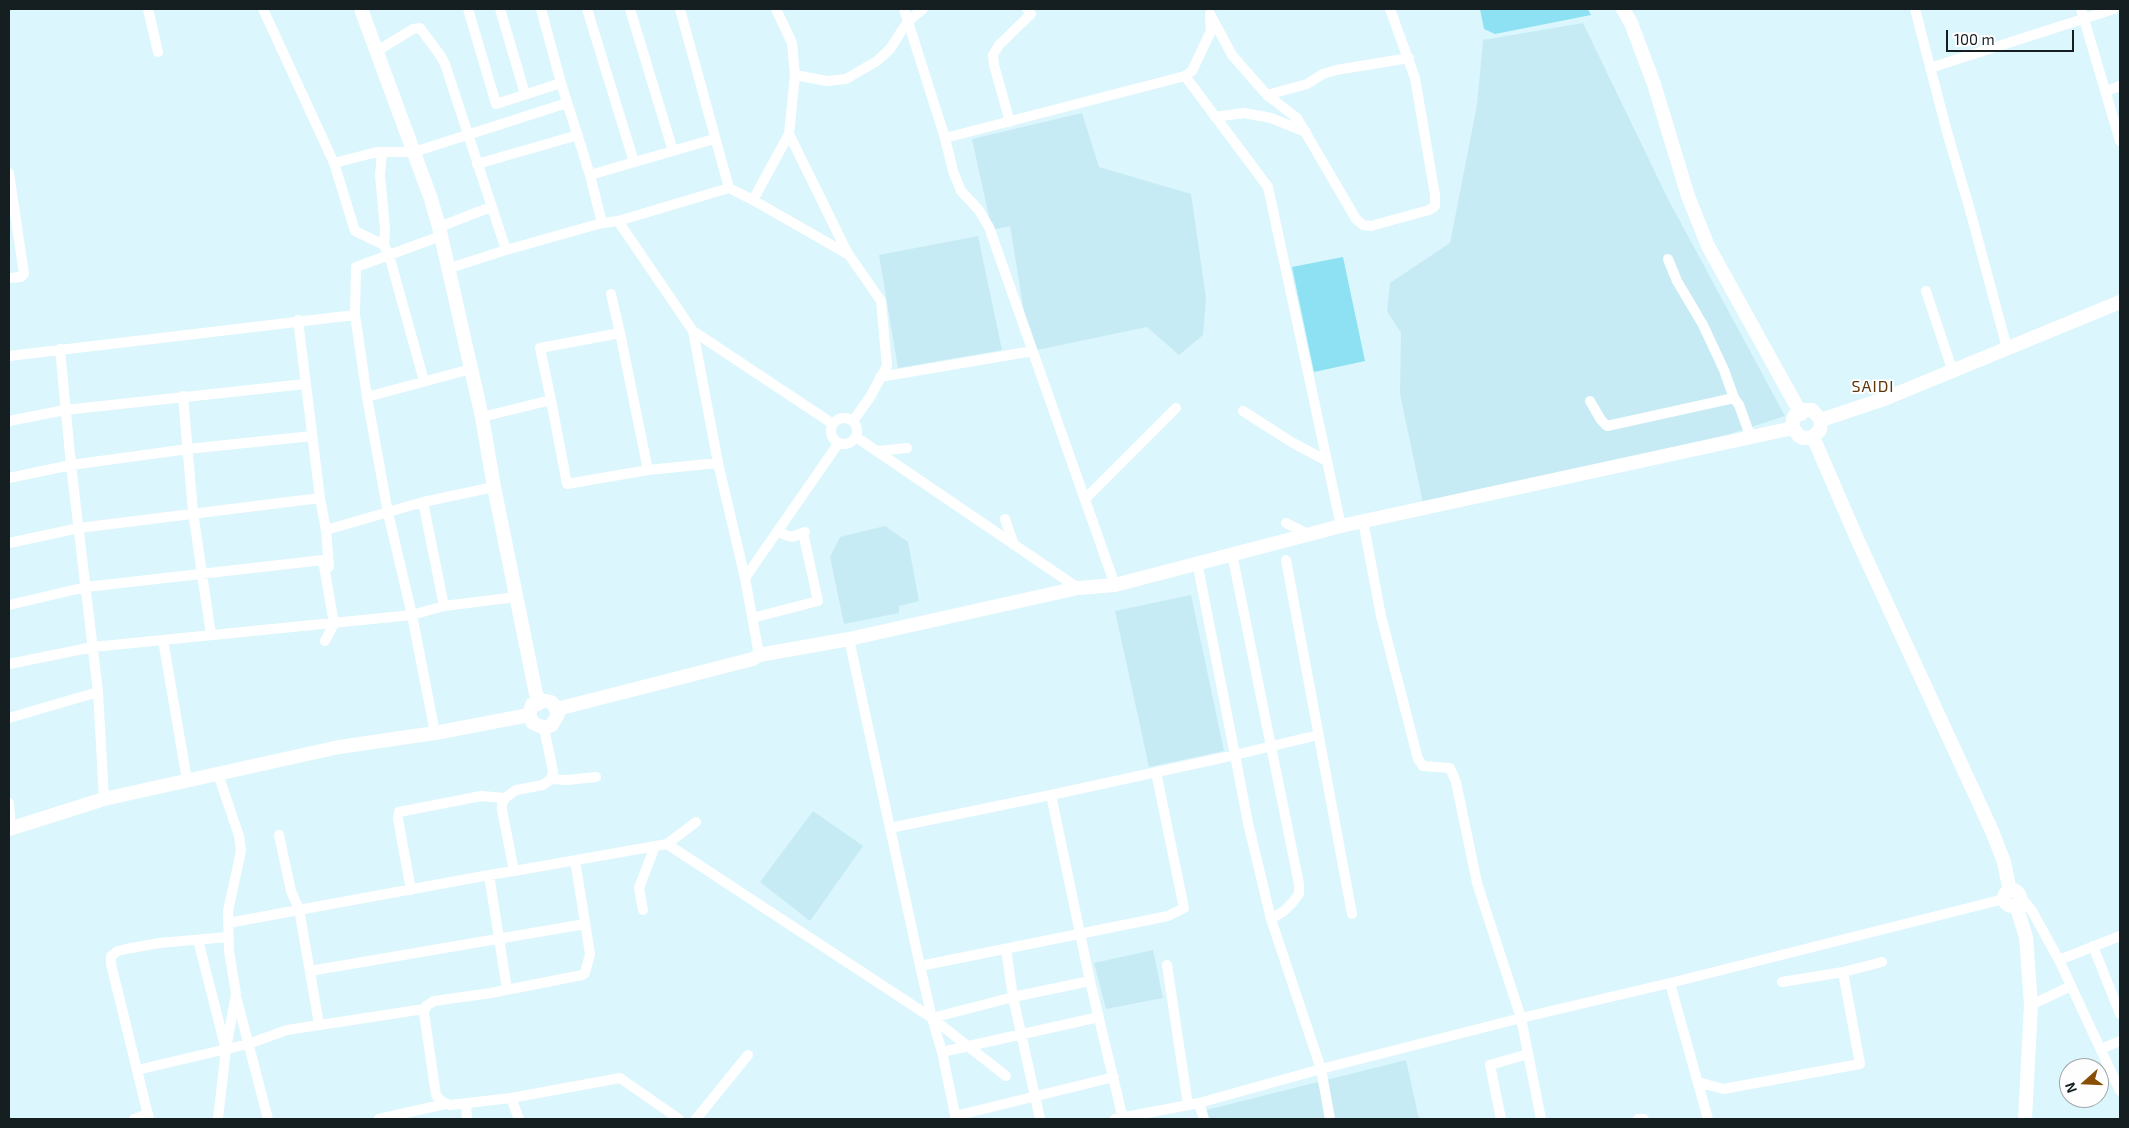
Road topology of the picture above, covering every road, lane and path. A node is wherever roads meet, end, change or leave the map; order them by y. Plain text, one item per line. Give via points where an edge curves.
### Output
1 (148, 9) edge
2 (263, 9) edge
3 (361, 9) edge
4 (468, 9) edge
5 (500, 9) edge
6 (541, 9) edge
7 (587, 9) edge
8 (630, 9) edge
9 (680, 9) edge
10 (776, 9) edge
11 (904, 9) edge
12 (923, 9) edge
13 (1027, 9) edge
14 (1390, 9) edge
15 (1623, 9) edge
16 (1915, 9) edge
17 (2114, 9) edge
18 (1209, 11) edge
19 (2083, 13) edge
20 (908, 21) junction
21 (376, 51) junction
22 (158, 52) dead end
23 (1409, 58) junction
24 (1930, 68) junction
25 (795, 75) junction
26 (1189, 78) junction
27 (561, 83) junction
28 (2120, 86) edge
29 (2106, 91) junction
30 (525, 94) junction
31 (1268, 95) junction
32 (567, 103) junction
33 (1215, 117) junction
34 (1010, 122) junction
35 (1306, 132) junction
36 (789, 134) junction
37 (468, 135) junction
38 (578, 136) junction
39 (945, 138) junction
40 (714, 139) junction
41 (2120, 141) edge
42 (672, 151) junction
43 (414, 152) junction
44 (382, 153) junction
45 (634, 162) junction
46 (334, 163) junction
47 (477, 164) junction
48 (9, 173) edge
49 (590, 176) junction
50 (729, 188) junction
51 (753, 200) junction
52 (491, 208) junction
53 (618, 221) junction
54 (602, 223) junction
55 (440, 231) junction
56 (386, 250) junction
57 (506, 250) junction
58 (849, 256) junction
59 (1668, 259) dead end
60 (450, 268) junction
61 (9, 278) edge
62 (1926, 291) dead end
63 (612, 294) dead end
64 (2120, 302) edge
65 (355, 315) junction
66 (298, 320) junction
67 (694, 331) junction
68 (620, 333) junction
69 (2007, 348) junction
70 (60, 349) junction
71 (1033, 351) junction
72 (9, 356) edge
73 (471, 369) junction
74 (1953, 372) junction
75 (880, 378) junction
76 (424, 381) junction
77 (305, 384) junction
78 (183, 396) junction
79 (367, 397) junction
80 (1734, 398) junction
81 (551, 400) junction
82 (1590, 401) dead end
83 (1176, 408) dead end
84 (65, 410) junction
85 (1243, 411) dead end
86 (1801, 414) junction
87 (482, 416) junction
88 (9, 420) edge
89 (1821, 420) junction
90 (853, 421) junction
91 (833, 424) junction
92 (1793, 428) junction
93 (312, 436) junction
94 (856, 437) junction
95 (1813, 437) junction
96 (1751, 438) junction
97 (838, 444) junction
98 (907, 448) dead end
99 (188, 449) junction
100 (877, 451) junction
101 (1327, 461) junction
102 (718, 463) junction
103 (71, 465) junction
104 (648, 470) junction
105 (9, 478) edge
106 (494, 487) junction
107 (320, 498) junction
108 (1085, 499) junction
109 (424, 502) junction
110 (193, 512) junction
111 (388, 513) junction
112 (1005, 519) dead end
113 (1363, 521) junction
114 (1286, 523) dead end
115 (1341, 526) junction
116 (79, 528) junction
117 (326, 530) junction
118 (777, 532) junction
119 (1308, 534) junction
120 (9, 543) edge
121 (1014, 545) junction
122 (1232, 554) junction
123 (1286, 560) dead end
124 (1196, 562) junction
125 (201, 574) junction
126 (745, 578) junction
127 (1115, 584) junction
128 (86, 587) junction
129 (1078, 588) junction
130 (516, 597) junction
131 (9, 605) edge
132 (444, 606) junction
133 (412, 615) junction
134 (752, 618) junction
135 (334, 624) junction
136 (211, 635) junction
137 (848, 639) junction
138 (163, 640) junction
139 (325, 641) dead end
140 (93, 647) junction
141 (760, 655) junction
142 (9, 664) edge
143 (98, 692) junction
144 (538, 704) junction
145 (557, 709) junction
146 (529, 715) junction
147 (9, 718) edge
148 (544, 728) junction
149 (436, 733) junction
150 (1318, 734) junction
151 (1271, 746) junction
152 (1236, 755) junction
153 (1156, 772) junction
154 (218, 774) junction
155 (596, 777) dead end
156 (551, 779) junction
157 (187, 780) junction
158 (1051, 795) junction
159 (505, 798) junction
160 (104, 799) junction
161 (9, 803) edge
162 (696, 822) dead end
163 (10, 828) edge
164 (890, 828) junction
165 (279, 835) dead end
166 (667, 844) junction
167 (655, 846) junction
168 (575, 860) junction
169 (514, 871) junction
170 (489, 875) junction
171 (411, 890) junction
172 (2014, 898) junction
173 (299, 909) junction
174 (643, 910) dead end
175 (1352, 914) dead end
176 (1271, 919) junction
177 (228, 923) junction
178 (585, 924) junction
179 (1080, 934) junction
180 (2120, 936) edge
181 (228, 937) junction
182 (198, 940) junction
183 (500, 940) junction
184 (2093, 946) junction
185 (1006, 949) junction
186 (2058, 960) junction
187 (1882, 962) dead end
188 (1167, 965) dead end
189 (920, 966) junction
190 (310, 970) junction
191 (1843, 972) junction
192 (1090, 981) junction
193 (1782, 982) dead end
194 (1670, 983) junction
195 (2071, 986) junction
196 (507, 989) junction
197 (236, 994) junction
198 (1013, 997) junction
199 (2031, 1005) junction
200 (424, 1009) junction
201 (2120, 1014) edge
202 (932, 1018) junction
203 (1099, 1018) junction
204 (1521, 1018) junction
205 (318, 1024) junction
206 (1021, 1034) junction
207 (2120, 1041) edge
208 (248, 1044) junction
209 (968, 1046) junction
210 (226, 1049) junction
211 (2101, 1049) junction
212 (942, 1052) junction
213 (1528, 1054) junction
214 (748, 1055) dead end
215 (1321, 1069) junction
216 (137, 1070) junction
217 (1006, 1076) dead end
218 (1114, 1077) junction
219 (1698, 1082) junction
220 (2120, 1091) edge
221 (511, 1098) junction
222 (1035, 1098) junction
223 (466, 1103) junction
224 (1199, 1103) junction
225 (446, 1104) junction
226 (1188, 1105) junction
227 (149, 1117) edge
228 (956, 1118) edge
229 (134, 1119) edge
230 (218, 1119) edge
231 (268, 1119) edge
232 (379, 1119) edge
233 (466, 1119) edge
234 (519, 1119) edge
235 (679, 1119) edge
236 (696, 1119) edge
237 (1040, 1119) edge
238 (1121, 1119) edge
239 (1204, 1119) edge
240 (1330, 1119) edge
241 (1501, 1119) edge
242 (1541, 1119) edge
243 (1638, 1119) edge
244 (1644, 1119) edge
245 (1708, 1119) edge
246 (2025, 1119) edge

1 - 22 street
2 - 46 street
3 - 21 main road
4 - 30 street via 496,104
5 - 30 street
6 - 27 street
7 - 45 street
8 - 42 street
9 - 40 street
10 - 25 street via 792,43
11 - 20 street
12 - 20 street
13 - 34 street via 1031,14 993,55
14 - 23 street
15 - 86 main road via 1654,84 1688,196 1708,246
16 - 24 street
17 - 19 street
18 - 26 street via 1211,31
18 - 31 street via 1232,55
19 - 24 street
19 - 29 street
20 - 25 street via 890,49 877,61 846,79 827,81
20 - 39 street
21 - 37 street via 420,28 445,64
21 - 43 main road
23 - 31 street via 1336,70 1307,84
23 - 35 street via 1435,195 1435,206 1430,210 1371,226 1363,225 1356,219
24 - 69 street
25 - 36 street
26 - 33 street
26 - 34 street
27 - 30 street
27 - 32 street
28 - 29 street
29 - 41 street
31 - 35 street via 1297,118
32 - 37 street
32 - 38 street
33 - 35 street via 1244,113 1271,118
33 - 101 street via 1268,187
34 - 39 street
36 - 51 street
36 - 58 street
37 - 43 street
37 - 47 street
38 - 47 street
38 - 49 street
39 - 71 street via 961,191 989,227
40 - 42 street
40 - 50 street
42 - 45 street
43 - 44 street
43 - 55 main road
44 - 46 street
44 - 56 street via 380,175
45 - 49 street
46 - 56 street via 355,231
47 - 52 street
48 - 61 street via 24,274
49 - 54 street
50 - 51 street
50 - 53 street
51 - 58 street
52 - 55 street
52 - 57 street
53 - 54 street
53 - 67 street
54 - 57 street
55 - 56 street
55 - 60 main road
56 - 65 street via 356,266
56 - 76 street
57 - 60 street
58 - 75 street via 882,300 887,366
59 - 80 street via 1703,325
60 - 73 main road
62 - 74 street
63 - 68 street
64 - 69 main road
65 - 66 street
65 - 79 street
66 - 70 street
66 - 77 street
67 - 91 street
67 - 102 street
68 - 81 street via 540,348
68 - 104 street
69 - 74 main road
70 - 72 street
70 - 84 street
71 - 75 street
71 - 108 street
73 - 76 street
73 - 87 main road
74 - 89 main road
75 - 90 street
76 - 79 street
77 - 78 street
77 - 93 street
78 - 84 street
78 - 99 street
79 - 111 street
80 - 82 street via 1607,426
80 - 96 street
81 - 87 street
81 - 104 street via 568,484
83 - 108 street
84 - 88 street
84 - 103 street
85 - 101 street
86 - 89 main road via 1803,410 1812,410
86 - 92 main road via 1793,419
87 - 106 main road
89 - 95 main road via 1820,430
90 - 91 street via 840,418
90 - 94 street via 857,428
91 - 97 street via 832,438
92 - 95 main road via 1799,436
92 - 96 main road
93 - 99 street
93 - 107 street
94 - 97 street via 847,444
94 - 100 street
95 - 172 main road via 1992,831
96 - 113 main road
97 - 118 street
98 - 100 street
99 - 103 street
99 - 110 street
100 - 121 street
101 - 115 street
102 - 104 street
102 - 126 street
103 - 105 street
103 - 116 street
106 - 109 street
106 - 130 main road
107 - 110 street
107 - 117 street
108 - 127 street
109 - 111 street
109 - 132 street
110 - 116 street
110 - 125 street
111 - 117 street
111 - 133 street
112 - 121 street
113 - 115 main road
113 - 204 street via 1381,616 1418,759 1423,766 1450,768 1456,782 1477,883
114 - 119 street
115 - 119 main road
116 - 120 street
116 - 128 street
117 - 135 street
118 - 126 street
118 - 134 street via 792,537 804,533 818,602
119 - 122 main road
121 - 129 street
122 - 124 main road
122 - 151 street
123 - 150 street
124 - 127 main road
124 - 152 street
125 - 128 street
125 - 135 street via 323,560
125 - 136 street
126 - 134 street
127 - 129 main road
128 - 131 street
128 - 140 street
129 - 137 main road
130 - 132 street
130 - 144 main road
132 - 133 street
133 - 135 street
133 - 149 street
134 - 141 street
135 - 136 street
135 - 139 street
136 - 138 street
137 - 141 main road
137 - 164 street
138 - 140 street
138 - 157 street
140 - 142 street
140 - 143 street
141 - 145 main road
143 - 147 street
143 - 160 street
144 - 145 main road via 546,700
144 - 146 main road via 532,705
145 - 148 main road via 555,722
146 - 148 main road via 533,723
146 - 149 main road
148 - 156 street
149 - 154 main road via 339,747
150 - 151 street
150 - 175 street
151 - 152 street
151 - 176 street via 1299,894 1284,911
152 - 153 street
152 - 176 street
153 - 158 street
153 - 179 street via 1184,908 1168,916
154 - 157 main road
154 - 177 street via 241,851
155 - 156 street
156 - 159 street via 542,785 516,790
157 - 160 main road
158 - 164 street
158 - 179 street
159 - 169 street via 502,810
159 - 171 street via 481,796 399,812
160 - 163 main road
161 - 163 street
162 - 166 street
164 - 189 street
165 - 173 street via 291,891
166 - 167 street
166 - 202 street
167 - 168 street
167 - 174 street via 639,888
168 - 169 street
168 - 178 street
169 - 170 street
170 - 171 street
170 - 183 street
171 - 173 street
172 - 186 street via 2032,911
172 - 194 street
172 - 199 main road via 2026,937
173 - 177 street
173 - 190 street
176 - 215 street
177 - 181 street
178 - 183 street
178 - 196 street via 590,954 585,973
179 - 185 street
179 - 192 street
180 - 184 street
181 - 182 street
181 - 197 street
182 - 210 street
182 - 216 street via 126,948 111,956
183 - 190 street
183 - 196 street
184 - 186 street
184 - 201 street
185 - 189 street
185 - 198 street
186 - 195 street
187 - 191 street
188 - 226 street
189 - 202 street
190 - 205 street
191 - 193 street
191 - 219 street via 1860,1064 1723,1089
192 - 198 street
192 - 203 street
194 - 204 street
194 - 219 street
195 - 199 street
195 - 211 street
196 - 200 street via 434,1001
197 - 208 street
197 - 210 street
198 - 202 street
198 - 206 street
199 - 246 main road
200 - 205 street
200 - 225 street via 436,1095
202 - 209 street
202 - 212 street
203 - 206 street
203 - 218 street
204 - 213 street
204 - 215 street
205 - 208 street via 287,1030
206 - 209 street
206 - 222 street
207 - 211 street
208 - 210 street
208 - 231 street
209 - 212 street
209 - 217 street
210 - 216 street
210 - 230 street
211 - 220 street
212 - 228 street
213 - 241 street via 1490,1065
213 - 242 street
214 - 236 street
215 - 224 street
215 - 240 street
216 - 227 street
218 - 222 street
218 - 238 street
219 - 245 street
221 - 223 street
221 - 234 street
221 - 235 street via 620,1078
222 - 228 street
222 - 237 street
223 - 225 street
223 - 233 street
224 - 226 street
224 - 239 street
225 - 232 street
226 - 238 street
227 - 229 street
243 - 244 street

